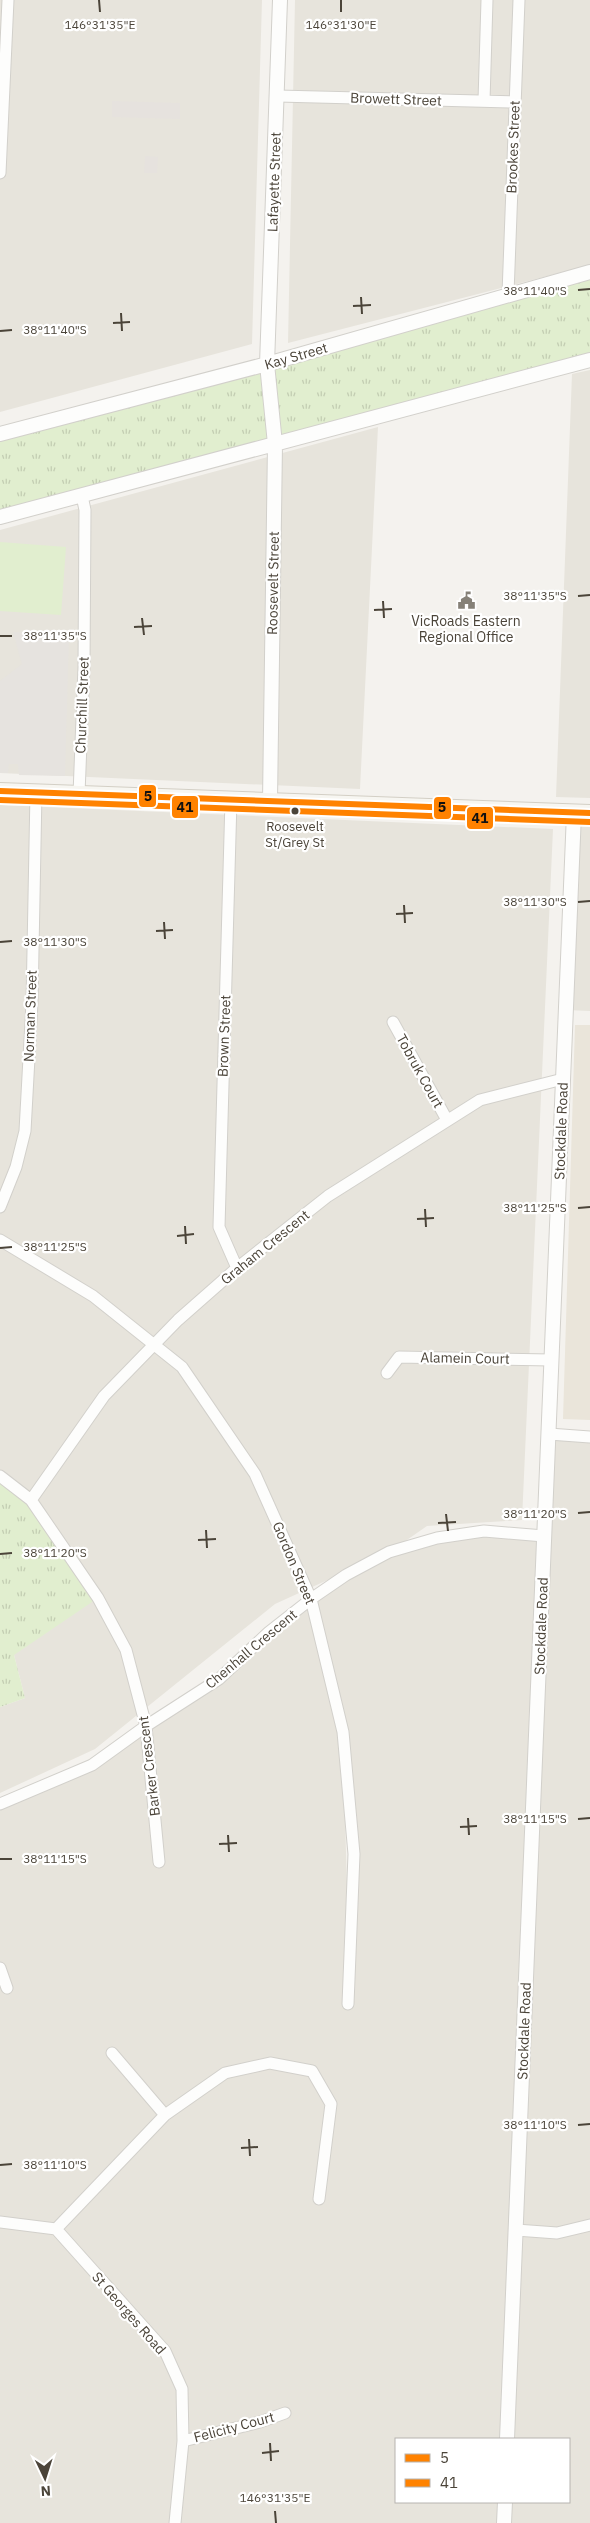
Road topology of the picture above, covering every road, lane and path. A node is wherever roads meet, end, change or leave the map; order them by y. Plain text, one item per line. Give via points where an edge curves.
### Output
1 (8, 0) edge
2 (280, 0) edge
3 (487, 0) edge
4 (519, 0) edge
5 (278, 96) junction
6 (484, 101) junction
7 (515, 102) junction
8 (0, 173) edge
9 (590, 272) edge
10 (508, 294) junction
11 (590, 360) edge
12 (267, 364) junction
13 (0, 434) edge
14 (275, 444) junction
15 (82, 496) junction
16 (0, 517) edge
17 (0, 791) edge
18 (36, 792) junction
19 (79, 794) junction
20 (231, 800) junction
21 (270, 801) junction
22 (582, 813) edge
23 (393, 1022) dead end
24 (563, 1080) junction
25 (447, 1120) junction
26 (0, 1206) edge
27 (0, 1240) edge
28 (236, 1268) junction
29 (154, 1347) junction
30 (551, 1360) junction
31 (387, 1373) dead end
32 (548, 1434) junction
33 (590, 1437) edge
34 (0, 1476) edge
35 (31, 1500) junction
36 (544, 1536) junction
37 (311, 1599) junction
38 (146, 1726) junction
39 (0, 1804) edge
40 (159, 1862) dead end
41 (0, 1968) edge
42 (7, 1988) dead end
43 (348, 2004) dead end
44 (112, 2053) dead end
45 (166, 2115) junction
46 (319, 2200) dead end
47 (0, 2222) edge
48 (590, 2225) edge
49 (56, 2229) junction
50 (516, 2230) junction
51 (285, 2413) dead end
52 (508, 2438) edge
53 (183, 2441) junction
54 (505, 2503) edge
55 (175, 2523) edge
56 (504, 2523) edge

1 - 8 street
2 - 5 street, Lafayette Street
3 - 6 street
4 - 7 street, Brookes Street
5 - 6 street, Browett Street
5 - 12 street, Lafayette Street
6 - 7 street, Browett Street
7 - 10 street, Brookes Street
9 - 10 street, Kay Street
10 - 12 street, Kay Street
11 - 14 street
12 - 13 street, Kay Street
12 - 14 street, Roosevelt Street
14 - 15 street
14 - 21 street, Roosevelt Street
15 - 16 street
15 - 19 street, Churchill Street via 85,510 84,667
17 - 18 main road
18 - 19 main road
18 - 26 street, Norman Street via 32,1003 25,1131 16,1167
19 - 20 main road
20 - 21 main road
20 - 28 street, Brown Street via 219,1227
21 - 22 main road
22 - 24 street, Stockdale Road
23 - 25 street, Tobruk Court
24 - 25 street, Graham Crescent via 480,1100
24 - 30 street, Stockdale Road
25 - 28 street, Graham Crescent via 328,1196
27 - 29 street, Gordon Street via 93,1296
28 - 29 street, Graham Crescent via 178,1320
29 - 35 street, Graham Crescent via 104,1396
29 - 37 street, Gordon Street via 182,1367 255,1474
30 - 31 street, Alamein Court via 399,1357
30 - 32 street, Stockdale Road
32 - 33 street
32 - 36 street, Stockdale Road
34 - 35 street, Barker Crescent
35 - 38 street, Barker Crescent via 98,1598 126,1650
36 - 37 street, Chenhall Crescent via 484,1531 437,1538 389,1552
36 - 50 street, Stockdale Road
37 - 38 street, Chenhall Crescent via 269,1632 219,1679
37 - 43 street, Gordon Street via 343,1732 354,1854
38 - 39 street, Chenhall Crescent via 92,1764
38 - 40 street, Barker Crescent
41 - 42 street
44 - 45 street
45 - 46 street via 225,2073 270,2063 312,2071 330,2104
45 - 49 street
47 - 49 street
48 - 50 street via 557,2233
49 - 53 street, St Georges Road via 165,2351 182,2389
50 - 52 street, Stockdale Road
51 - 53 street, Felicity Court
53 - 55 street, St Georges Road
54 - 56 street

